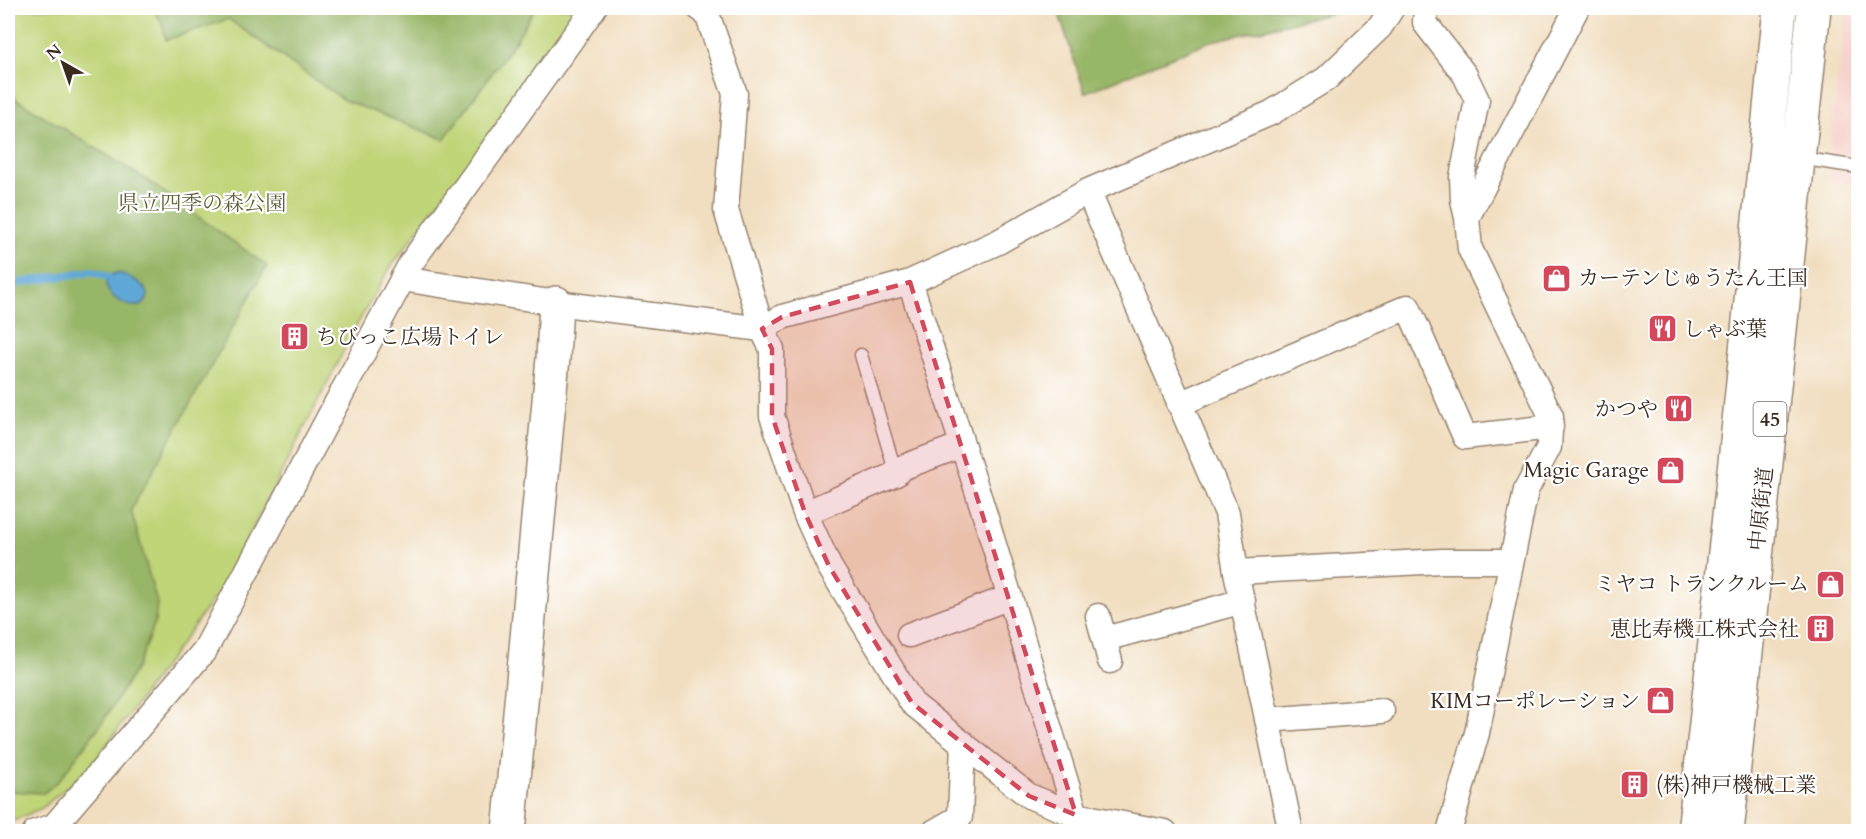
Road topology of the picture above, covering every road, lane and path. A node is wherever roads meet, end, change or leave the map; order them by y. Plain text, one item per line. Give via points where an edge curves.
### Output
1 (594, 8) edge
2 (699, 8) edge
3 (1392, 8) edge
4 (1426, 8) edge
5 (1577, 8) edge
6 (1780, 8) edge
7 (1814, 8) edge
8 (1798, 157) junction
9 (1858, 167) edge
10 (1088, 191) junction
11 (1467, 218) junction
12 (402, 279) junction
13 (910, 282) junction
14 (556, 303) junction
15 (762, 329) junction
16 (861, 355) dead end
17 (1179, 404) junction
18 (1551, 427) junction
19 (962, 445) junction
20 (896, 474) junction
21 (805, 513) junction
22 (1511, 561) junction
23 (1236, 572) junction
24 (1010, 597) junction
25 (1243, 601) junction
26 (1098, 616) dead end
27 (909, 635) dead end
28 (1382, 711) dead end
29 (1267, 720) junction
30 (963, 743) junction
31 (1076, 815) junction
32 (35, 831) edge
33 (509, 831) edge
34 (934, 831) edge
35 (1165, 831) edge
36 (1291, 831) edge
37 (1449, 831) edge
38 (1694, 831) edge
39 (1727, 831) edge

1 - 12 street
2 - 15 street via 707,14 735,94 726,210
3 - 10 street via 1380,27 1326,79 1271,113
4 - 11 street via 1425,22 1465,75 1477,100 1462,177
5 - 11 street
6 - 38 main road, 中原街道 / 45 via 1736,462
7 - 8 main road, 中原街道 / 45
8 - 9 lane
8 - 39 main road, 中原街道 / 45
10 - 13 street via 998,242
10 - 17 street
11 - 18 street via 1470,249 1551,416
12 - 14 street
12 - 32 street via 205,650 54,826
13 - 15 street via 782,316
13 - 19 street
14 - 15 street
14 - 33 main road
15 - 21 street via 772,349 772,416
16 - 20 lane
17 - 18 street via 1408,308 1465,437
17 - 23 street via 1227,513
18 - 22 street via 1549,447 1526,490
19 - 20 street via 901,468
19 - 24 street
20 - 21 street
21 - 30 street via 829,566 912,703
22 - 23 street
22 - 37 street via 1477,734
23 - 25 street
24 - 27 street
24 - 31 street
25 - 26 street via 1107,650
25 - 29 street
28 - 29 street
29 - 36 street
30 - 31 street via 1029,796
30 - 34 street via 960,817
31 - 35 street

